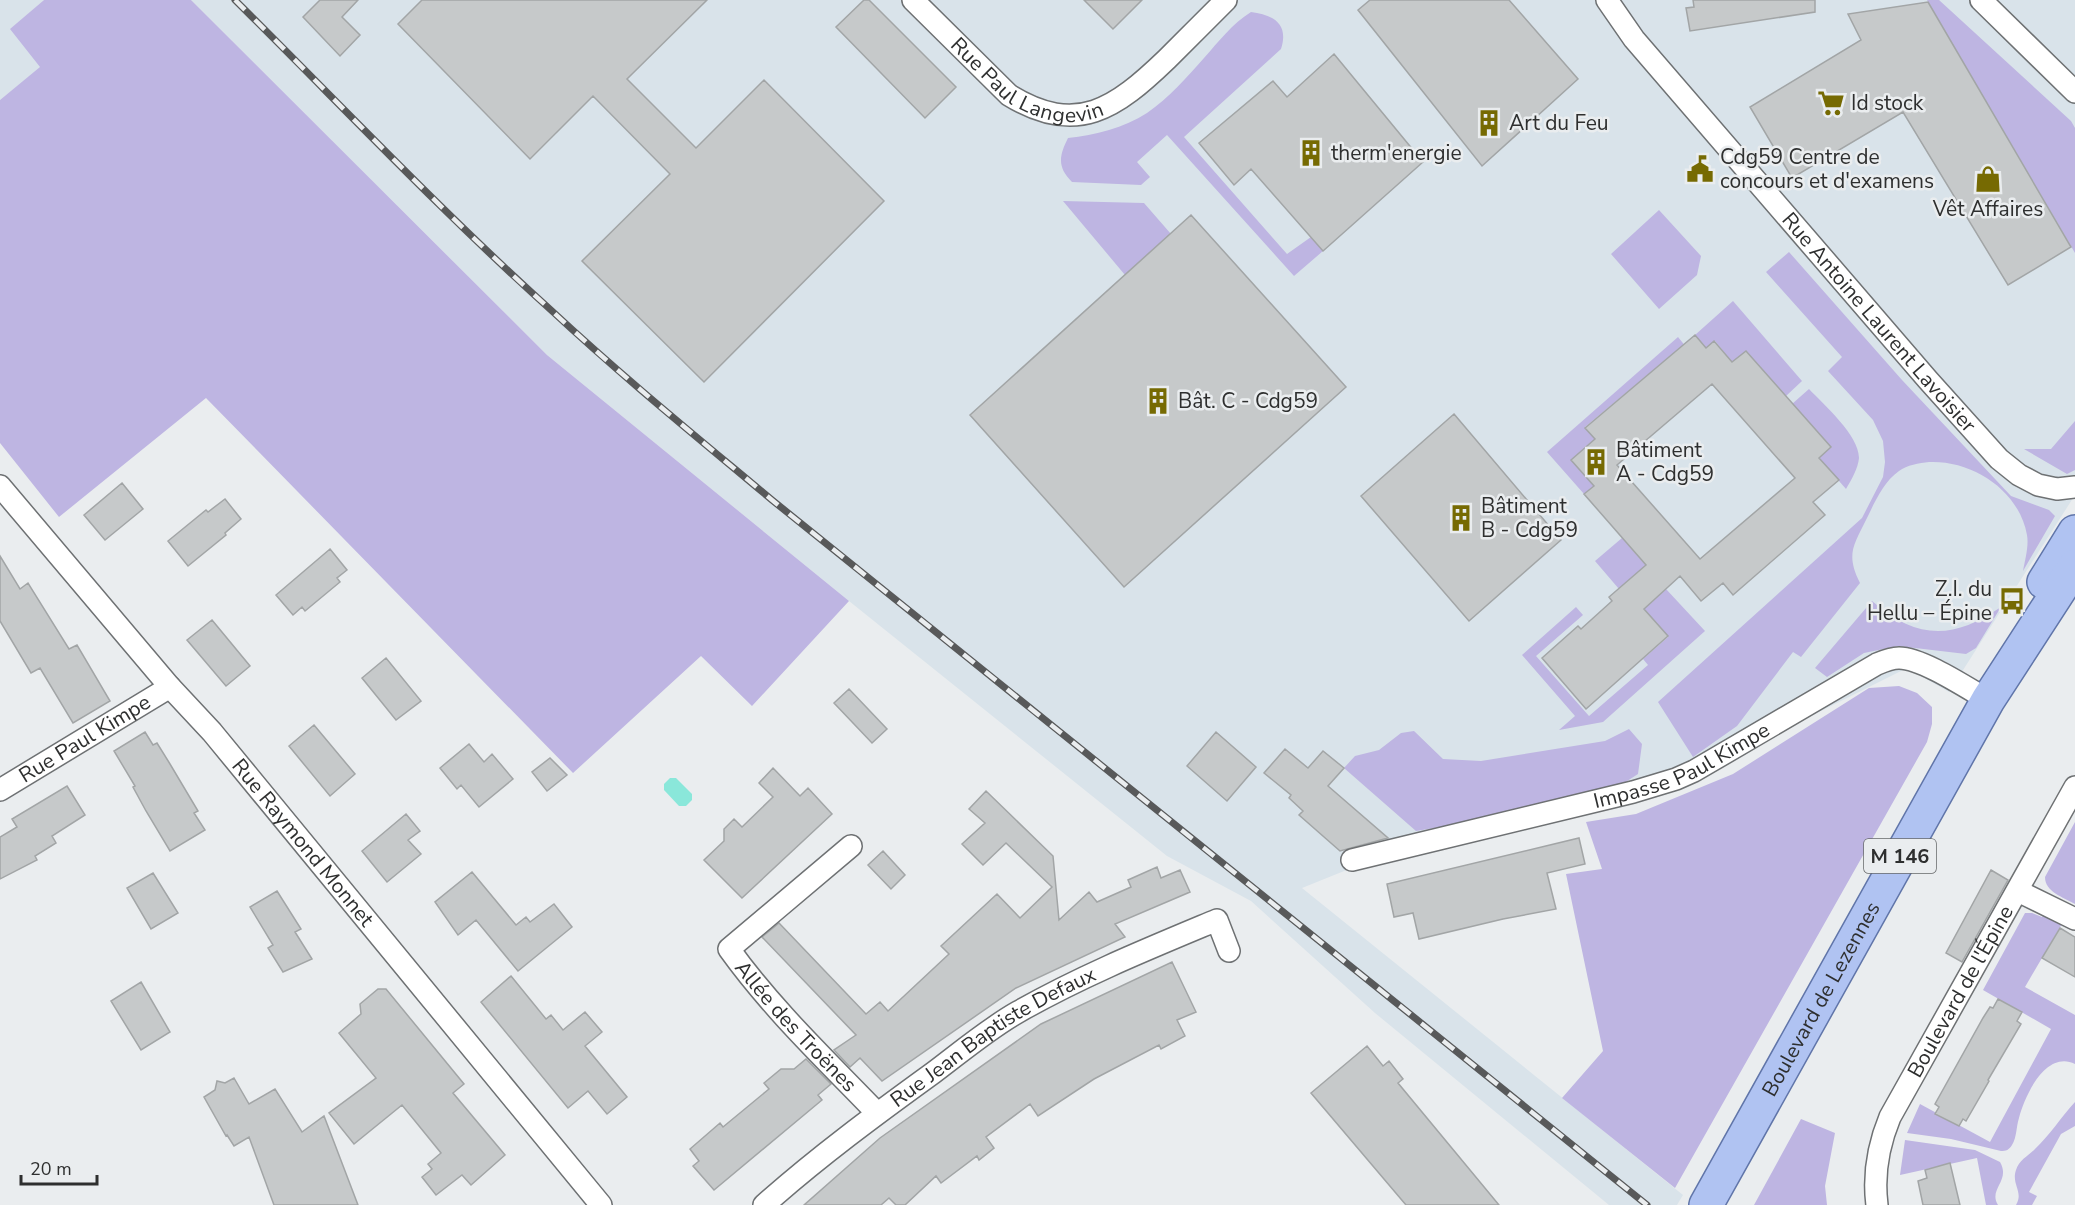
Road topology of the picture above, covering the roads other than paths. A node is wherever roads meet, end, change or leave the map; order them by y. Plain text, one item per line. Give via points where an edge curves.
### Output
1 (913, 0) edge
2 (1226, 0) edge
3 (1594, 0) edge
4 (1606, 0) edge
5 (1981, 0) edge
6 (1634, 39) junction
7 (2075, 92) edge
8 (0, 486) edge
9 (2075, 487) edge
10 (2075, 532) edge
11 (2075, 566) edge
12 (170, 687) junction
13 (1988, 700) junction
14 (2075, 787) edge
15 (0, 790) edge
16 (851, 846) dead end
17 (1352, 860) dead end
18 (2018, 891) junction
19 (2075, 919) edge
20 (1229, 951) dead end
21 (877, 1113) junction
22 (1712, 1195) edge
23 (601, 1205) edge
24 (764, 1205) edge
25 (1876, 1205) edge

1 - 2 street, Rue Paul Langevin via 1009,95 1028,107 1066,116 1109,106 1132,91
3 - 6 street
4 - 6 street
5 - 7 street
6 - 9 street, Rue Antoine Laurent Lavoisier via 1999,459 2038,485
8 - 12 street, Rue Raymond Monnet
10 - 13 main road, Boulevard de Lezennes / M 146 via 2011,640
11 - 13 main road, Boulevard de Lezennes / M 146
12 - 15 street, Rue Paul Kimpe
12 - 23 street, Rue Raymond Monnet via 212,732
13 - 17 street, Impasse Paul Kimpe via 1923,665 1902,657 1893,658 1676,779
13 - 22 main road, Boulevard de Lezennes / M 146
14 - 18 street, Boulevard de l'Épine
16 - 21 street, Allée des Troënes via 729,949 774,1006
18 - 19 street
18 - 25 street, Boulevard de l'Épine via 1890,1117 1878,1151
20 - 21 street, Rue Jean Baptiste Defaux via 1217,921 1083,979 1015,1014
21 - 24 street, Rue Jean Baptiste Defaux

